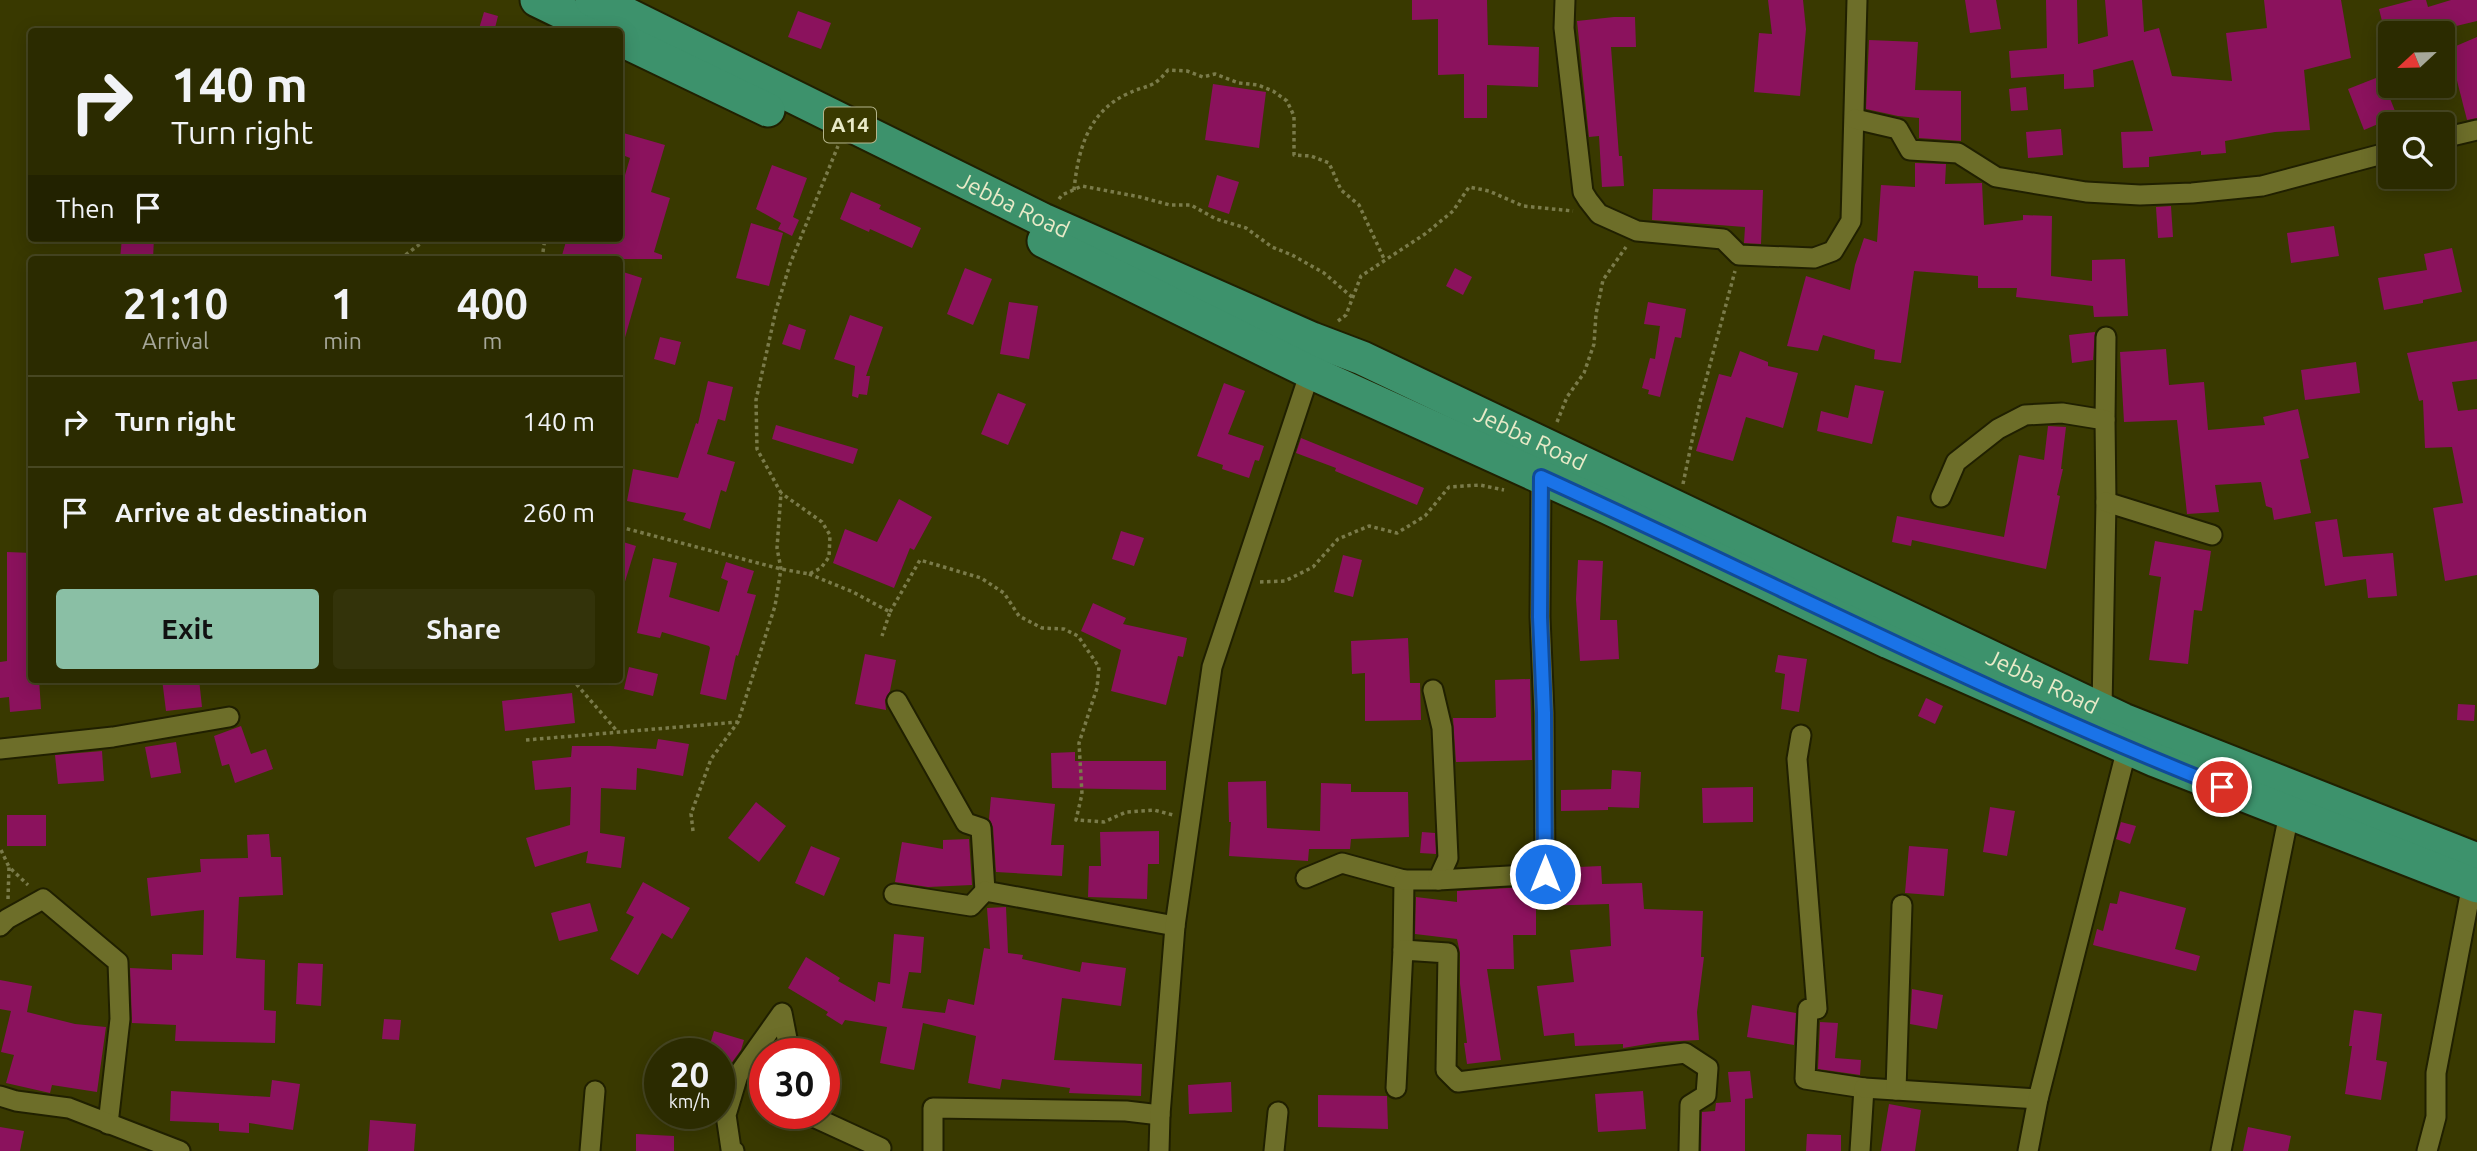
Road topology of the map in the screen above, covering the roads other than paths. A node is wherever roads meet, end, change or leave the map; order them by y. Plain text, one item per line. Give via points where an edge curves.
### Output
1 (537, 0) edge
2 (592, 0) edge
3 (1565, 0) edge
4 (1857, 0) edge
5 (595, 28) edge
6 (623, 40) edge
7 (1855, 119) junction
8 (2477, 130) edge
9 (2455, 135) edge
10 (2378, 155) edge
11 (2106, 337) dead end
12 (1310, 372) junction
13 (2105, 420) junction
14 (1545, 476) junction
15 (1941, 497) dead end
16 (2106, 502) junction
17 (2213, 535) dead end
18 (1433, 690) dead end
19 (897, 701) dead end
20 (2102, 708) junction
21 (229, 717) dead end
22 (1801, 735) dead end
23 (2127, 748) junction
24 (0, 749) edge
25 (2289, 814) junction
26 (2475, 877) edge
27 (1306, 878) dead end
28 (1404, 880) junction
29 (1438, 880) junction
30 (985, 891) junction
31 (894, 894) dead end
32 (1902, 905) dead end
33 (4, 922) edge
34 (1175, 926) junction
35 (1403, 950) junction
36 (764, 1038) edge
37 (787, 1038) edge
38 (749, 1060) edge
39 (1396, 1088) dead end
40 (1864, 1088) junction
41 (1896, 1090) junction
42 (595, 1091) dead end
43 (0, 1096) edge
44 (2038, 1099) junction
45 (1278, 1112) dead end
46 (1160, 1115) junction
47 (108, 1124) junction
48 (840, 1129) edge
49 (881, 1148) dead end
50 (732, 1150) edge
51 (180, 1151) edge
52 (590, 1151) edge
53 (933, 1151) edge
54 (1159, 1151) edge
55 (1274, 1151) edge
56 (1689, 1151) edge
57 (1860, 1151) edge
58 (2028, 1151) edge
59 (2221, 1151) edge
60 (2427, 1151) edge

1 - 5 highway
2 - 14 highway, Jebba Road / A14 via 1044,220 1362,358
3 - 7 street via 1563,28 1583,192 1600,214 1637,231 1723,239 1739,255 1814,258 1833,251 1851,221
4 - 7 street
6 - 12 highway, Jebba Road / A14
7 - 10 street via 1898,129 1910,149 1958,153 1996,177 2086,192 2140,195 2262,186
8 - 9 street
11 - 13 street
12 - 14 highway, Jebba Road
12 - 34 street via 1212,667
13 - 15 street via 2062,413 2025,415 1998,429 1956,462
13 - 16 street
14 - 20 highway, Jebba Road / A14 via 1669,503
14 - 23 highway via 1889,642
14 - 29 street via 1540,617 1545,874
16 - 17 street
16 - 20 street
18 - 29 street via 1442,728 1448,858
19 - 30 street via 966,823 981,828
20 - 26 highway, Jebba Road / A14
21 - 24 street via 113,737
22 - 40 street via 1797,759 1817,1009 1808,1009 1805,1079
23 - 25 highway
23 - 44 street
25 - 26 highway
25 - 59 street
26 - 60 street via 2436,1073 2435,1117
27 - 28 street via 1342,863
28 - 29 street
28 - 35 street
30 - 31 street via 971,906
30 - 34 street
32 - 41 street
33 - 47 street via 43,899 118,961 120,1019
34 - 46 street
35 - 39 street
35 - 56 street via 1448,953 1446,1070 1458,1083 1685,1053 1708,1068 1706,1096 1690,1105
36 - 37 street via 782,1013
38 - 50 street via 738,1075 726,1115
40 - 41 street
40 - 57 street
41 - 44 street
42 - 52 street
43 - 47 street via 69,1108
44 - 58 street
45 - 55 street
46 - 53 street via 933,1108
46 - 54 street
47 - 51 street
48 - 49 street

